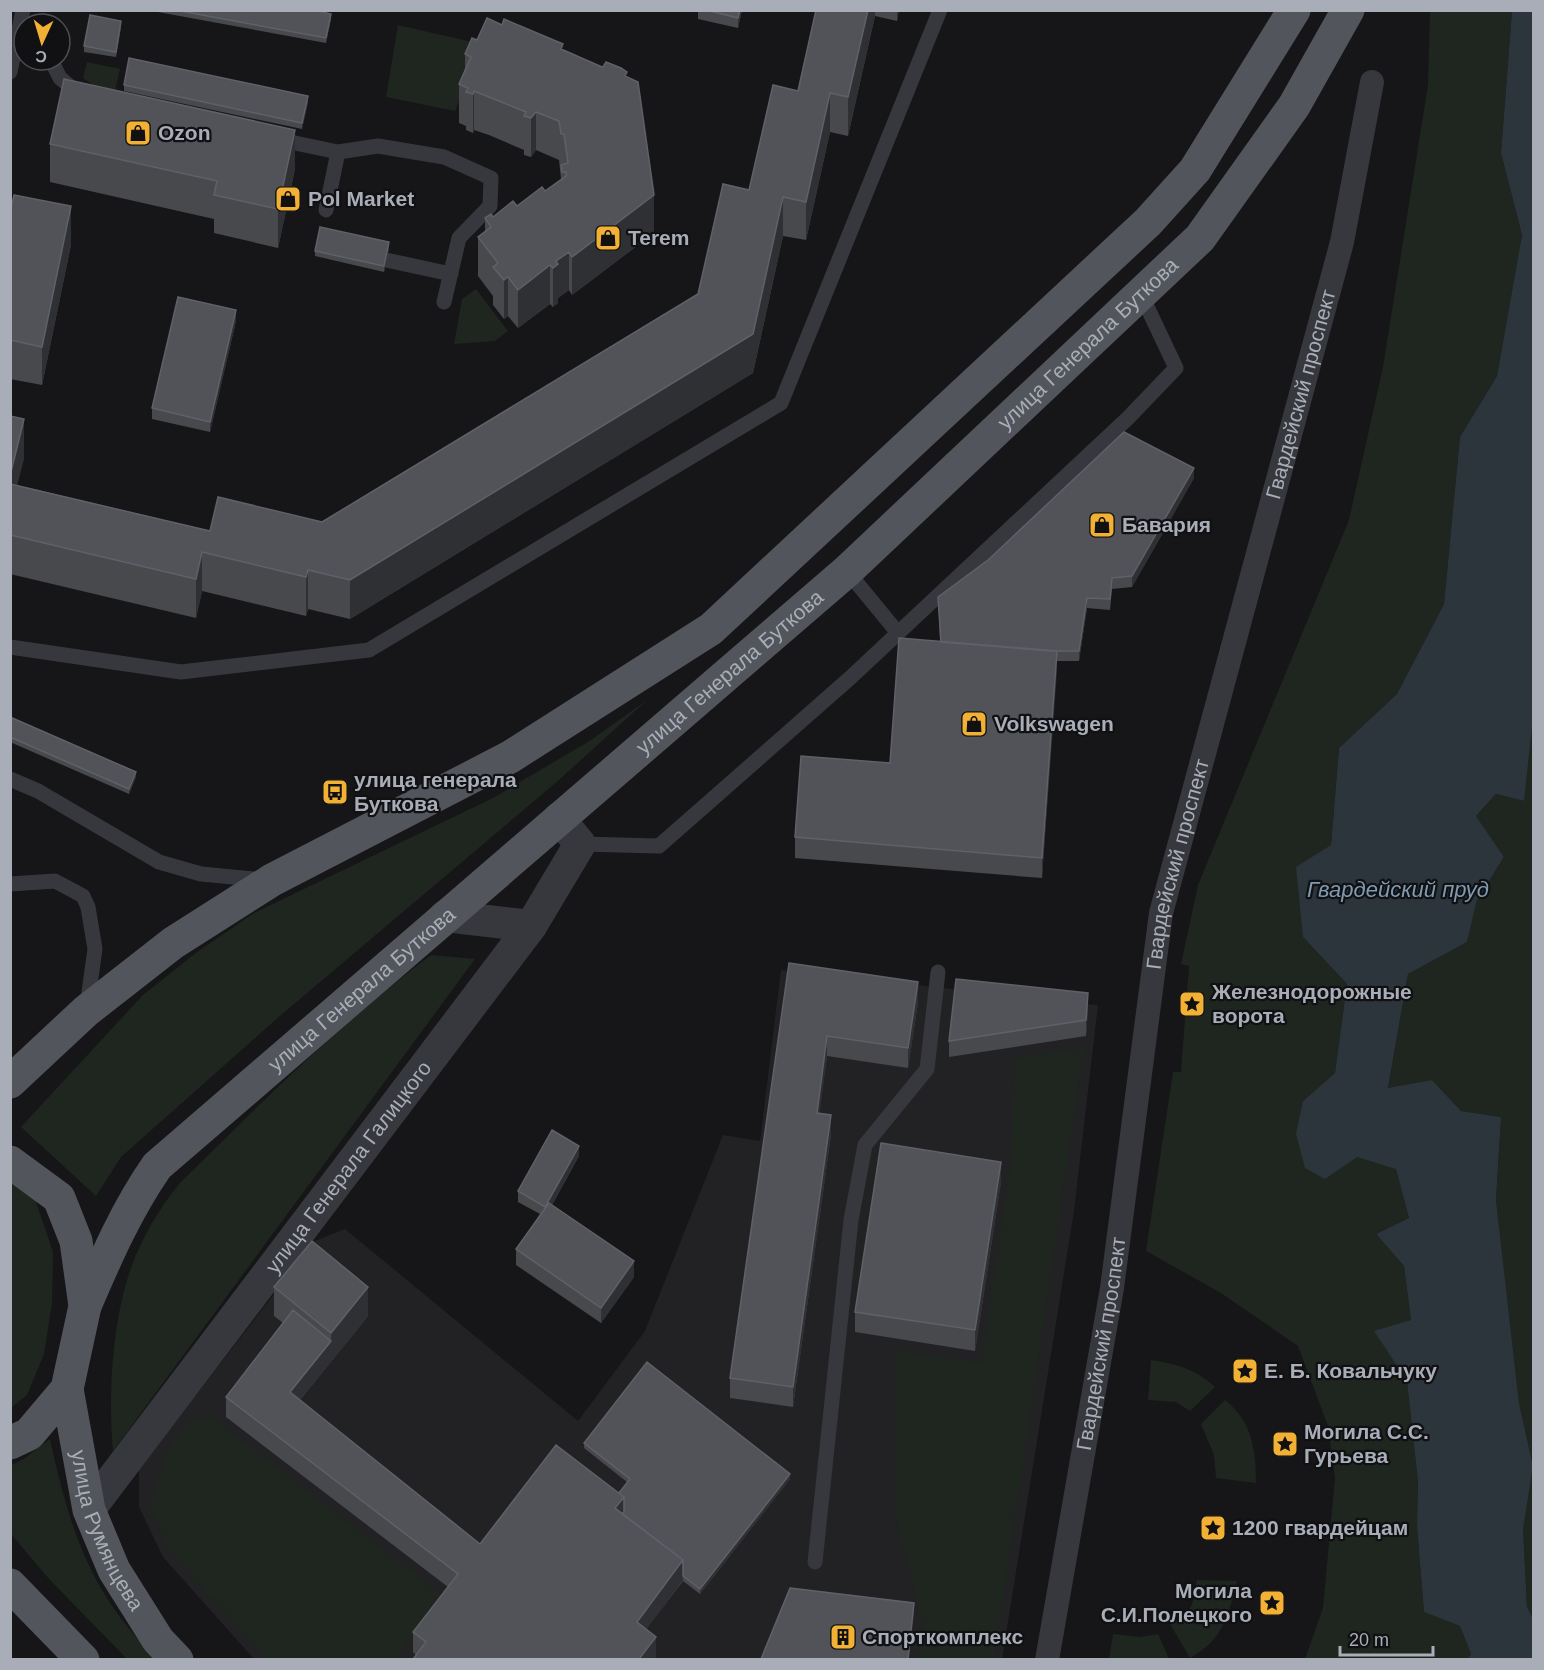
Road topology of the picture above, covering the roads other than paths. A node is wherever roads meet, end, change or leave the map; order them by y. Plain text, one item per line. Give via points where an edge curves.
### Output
1 (26, 10) edge
2 (940, 10) edge
3 (1294, 10) edge
4 (1348, 10) edge
5 (10, 72) edge
6 (57, 72) edge
7 (1372, 82) dead end
8 (92, 98) edge
9 (260, 135) edge
10 (338, 153) junction
11 (326, 210) dead end
12 (386, 260) edge
13 (451, 274) junction
14 (1141, 294) junction
15 (444, 302) dead end
16 (847, 571) junction
17 (898, 633) junction
18 (10, 647) edge
19 (10, 779) edge
20 (559, 818) junction
21 (580, 844) junction
22 (272, 880) junction
23 (10, 884) edge
24 (445, 916) junction
25 (531, 926) junction
26 (938, 972) dead end
27 (86, 1011) junction
28 (10, 1082) edge
29 (10, 1162) edge
30 (85, 1305) junction
31 (67, 1389) junction
32 (10, 1443) edge
33 (89, 1510) junction
34 (815, 1562) dead end
35 (10, 1585) edge
36 (82, 1659) edge
37 (177, 1659) edge
38 (1047, 1659) edge

1 - 5 lane
2 - 18 lane via 781,403 369,650 181,672
3 - 22 main road via 1195,170 1148,222 711,629 510,757
4 - 14 main road, улица Генерала Буткова via 1294,106 1200,238
6 - 8 lane via 80,95
7 - 38 street, Гвардейский проспект via 1339,253 1161,914 1112,1288
9 - 10 lane
10 - 11 lane
10 - 13 lane via 378,146 444,157 491,178 490,206 459,238
12 - 13 lane
13 - 15 lane
14 - 16 main road, улица Генерала Буткова
14 - 17 lane via 1176,368 1128,418
16 - 17 lane
16 - 20 main road, улица Генерала Буткова
17 - 21 lane via 659,846
19 - 22 lane via 38,791 159,862 201,874
20 - 21 street
20 - 24 main road, улица Генерала Буткова
21 - 25 street, улица Генерала Галицкого
22 - 27 main road via 172,943
23 - 27 lane via 55,881 83,896 95,949
24 - 25 street
24 - 30 main road, улица Генерала Буткова via 157,1166 108,1252
25 - 33 street, улица Генерала Галицкого
26 - 34 lane via 927,1069 865,1145 851,1220
27 - 28 main road
29 - 30 main road via 59,1198 76,1241
30 - 31 main road
31 - 32 main road via 29,1434
31 - 33 main road, улица Румянцева
33 - 37 main road, улица Румянцева via 114,1570 158,1640
35 - 36 main road

